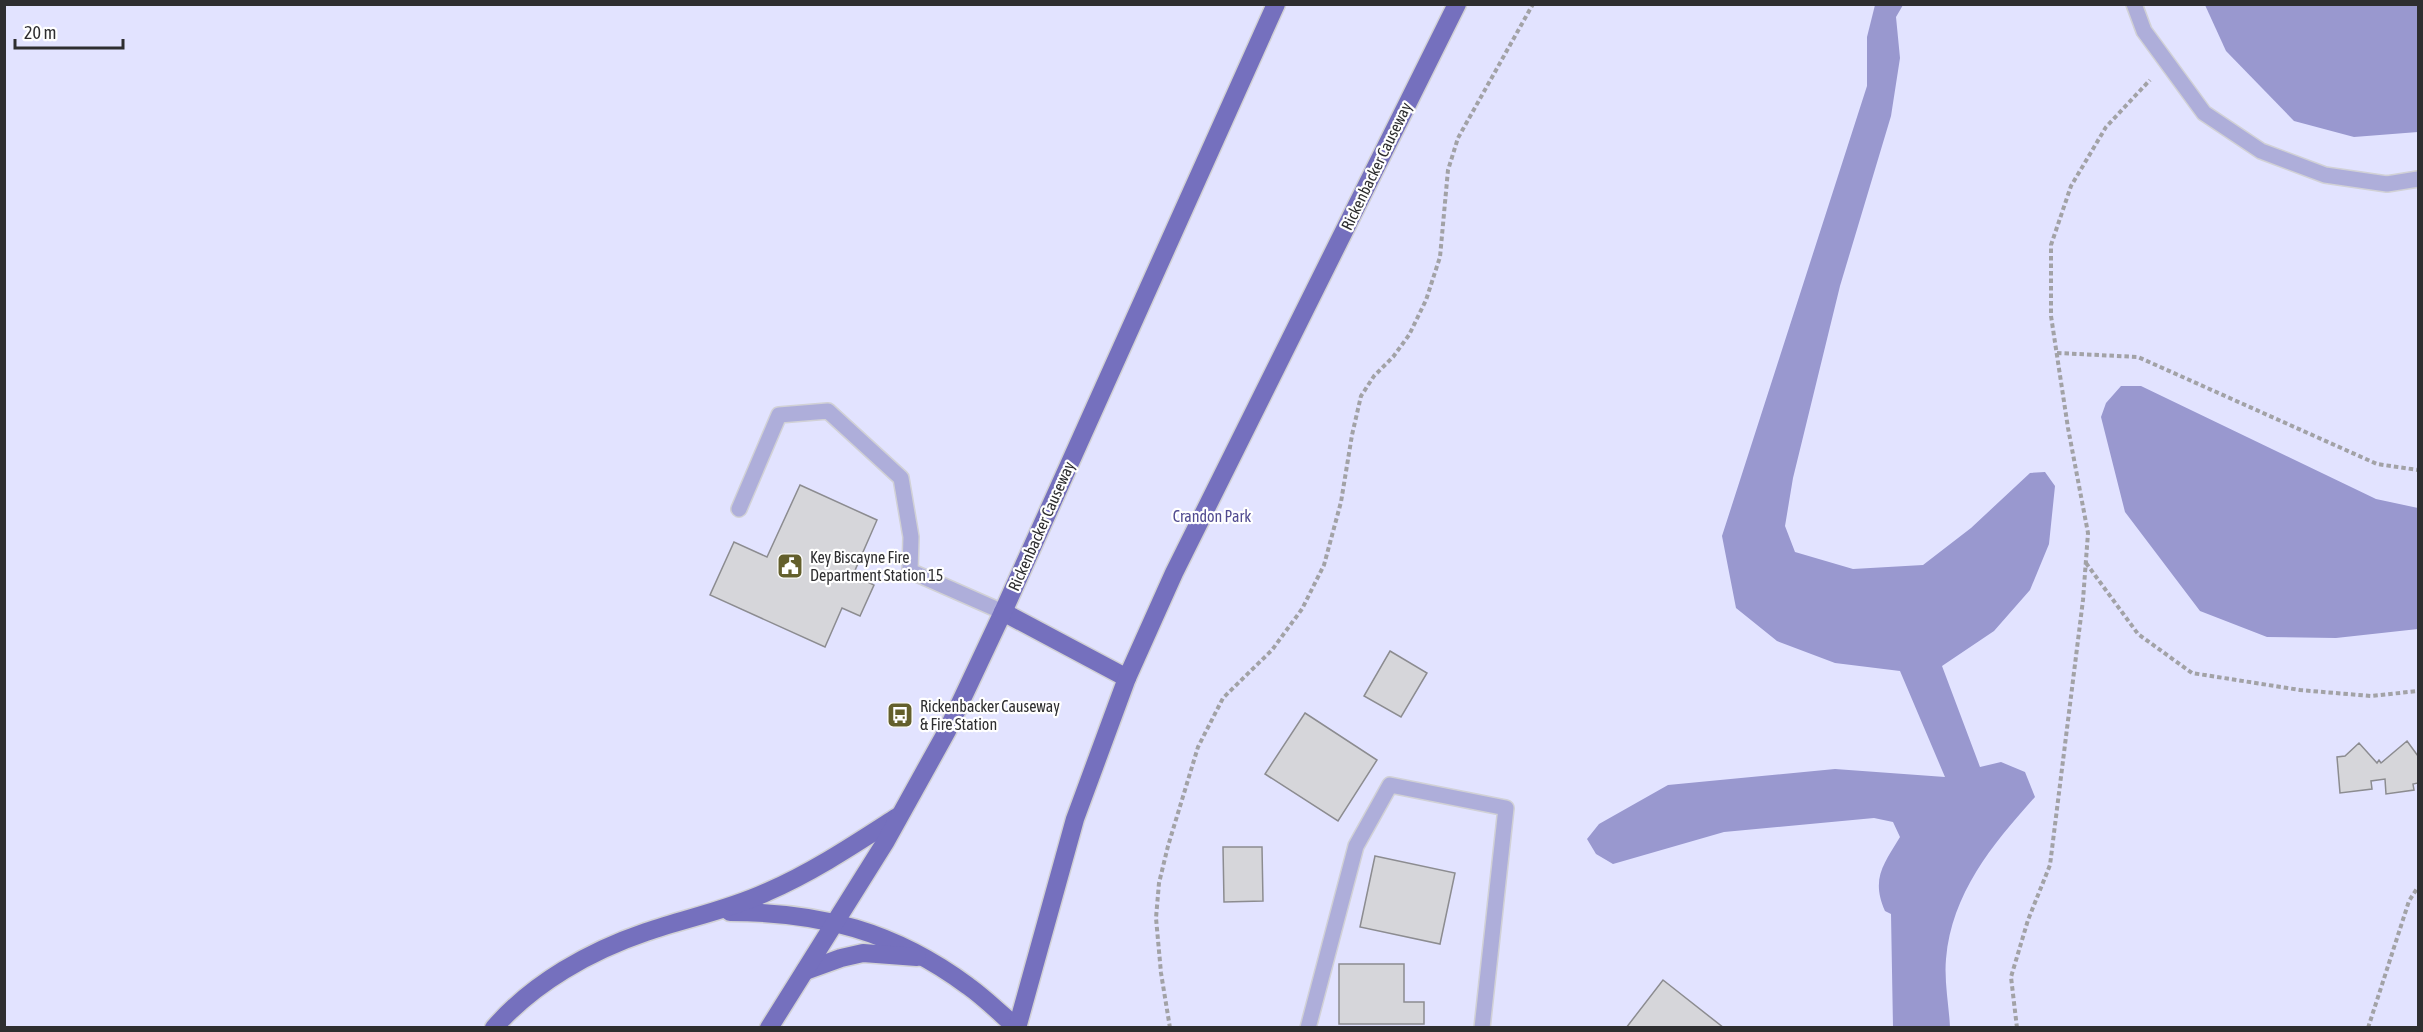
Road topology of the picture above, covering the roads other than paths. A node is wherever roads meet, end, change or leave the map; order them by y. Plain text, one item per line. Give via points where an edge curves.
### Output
1 (1276, 4) edge
2 (1457, 4) edge
3 (2134, 4) edge
4 (2418, 179) edge
5 (739, 508) dead end
6 (1003, 612) junction
7 (1127, 678) junction
8 (899, 816) junction
9 (719, 912) junction
10 (835, 922) junction
11 (925, 958) junction
12 (805, 971) junction
13 (494, 1028) edge
14 (769, 1028) edge
15 (1017, 1028) edge
16 (1308, 1028) edge
17 (1482, 1028) edge

1 - 6 main road, Rickenbacker Causeway
2 - 7 main road, Rickenbacker Causeway via 1179,563
3 - 4 lane via 2144,31 2204,113 2260,151 2325,175 2387,184
5 - 6 lane via 779,415 828,411 901,478 911,537 910,571
6 - 7 main road
6 - 8 main road, Rickenbacker Causeway via 947,731
7 - 15 main road, Rickenbacker Causeway via 1075,819
8 - 9 main road via 825,862
8 - 10 main road, Rickenbacker Causeway
9 - 10 main road via 802,915
9 - 13 main road via 645,932 578,963 528,993
10 - 11 main road via 888,939
10 - 12 main road, Rickenbacker Causeway
11 - 12 main road via 863,953
11 - 15 main road via 969,987
12 - 14 main road, Rickenbacker Causeway
16 - 17 lane via 1356,846 1390,785 1506,808

